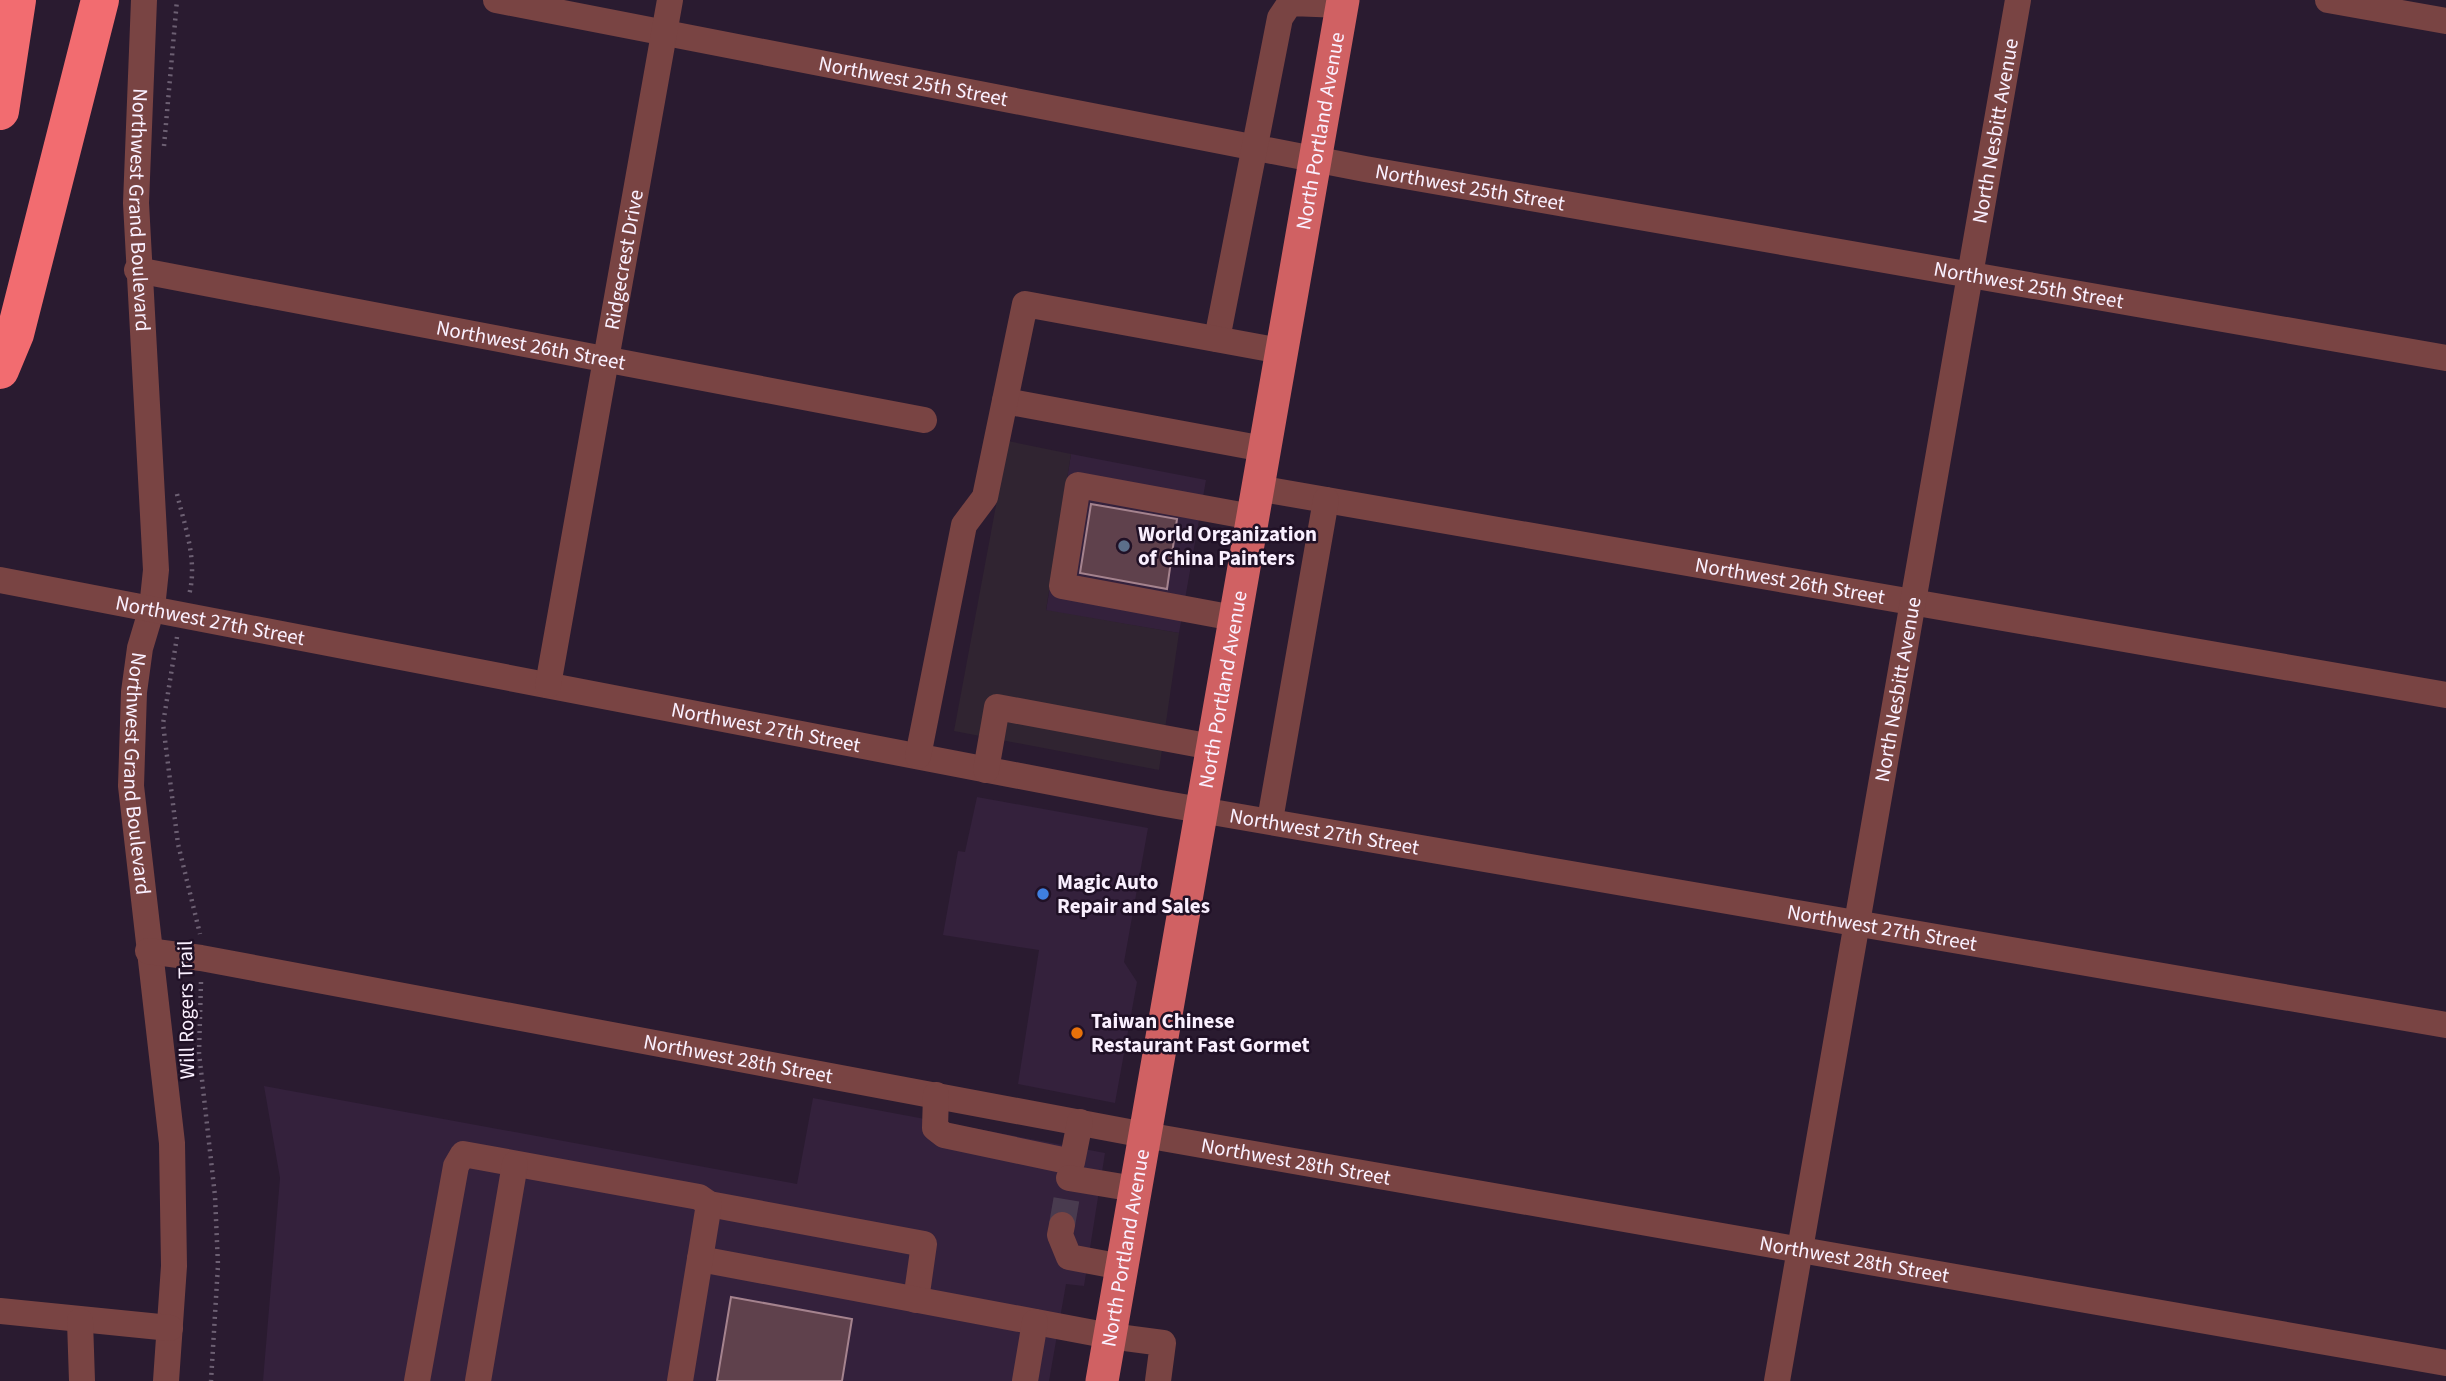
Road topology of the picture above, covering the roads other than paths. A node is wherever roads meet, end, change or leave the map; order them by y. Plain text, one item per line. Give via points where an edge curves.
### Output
1 (17, 0) edge
2 (100, 0) edge
3 (144, 0) edge
4 (496, 0) edge
5 (670, 0) edge
6 (2018, 0) edge
7 (2328, 0) edge
8 (1343, 3) edge
9 (2446, 21) edge
10 (665, 32) junction
11 (0, 111) edge
12 (1256, 146) junction
13 (1316, 158) junction
14 (138, 270) junction
15 (1970, 274) junction
16 (1217, 339) junction
17 (1281, 351) junction
18 (2446, 358) edge
19 (607, 359) junction
20 (0, 370) edge
21 (1005, 401) junction
22 (925, 420) dead end
23 (1264, 449) junction
24 (1326, 500) junction
25 (1254, 503) junction
26 (13, 583) edge
27 (1913, 604) junction
28 (152, 608) junction
29 (1234, 618) junction
30 (548, 685) junction
31 (2446, 695) edge
32 (1212, 747) junction
33 (918, 757) junction
34 (986, 770) junction
35 (1201, 809) junction
36 (1270, 820) junction
37 (1858, 923) junction
38 (148, 951) junction
39 (2446, 1025) edge
40 (936, 1096) junction
41 (1012, 1110) junction
42 (1080, 1122) junction
43 (1145, 1135) junction
44 (999, 1148) junction
45 (515, 1164) junction
46 (1069, 1179) junction
47 (1135, 1189) junction
48 (709, 1205) junction
49 (1062, 1224) tunnel mouth
50 (1800, 1249) junction
51 (700, 1259) junction
52 (1122, 1267) junction
53 (916, 1300) junction
54 (0, 1311) edge
55 (80, 1321) junction
56 (1035, 1322) junction
57 (170, 1328) junction
58 (1110, 1336) junction
59 (2446, 1363) edge
60 (82, 1381) edge
61 (166, 1381) edge
62 (417, 1381) edge
63 (478, 1381) edge
64 (680, 1381) edge
65 (1025, 1381) edge
66 (1102, 1381) edge
67 (1158, 1381) edge
68 (1777, 1381) edge

1 - 11 highway
2 - 20 highway via 15,334
3 - 14 street, Northwest Grand Boulevard via 138,107
4 - 10 street, Northwest 25th Street
5 - 10 street, Ridgecrest Drive
6 - 15 street, North Nesbitt Avenue
7 - 9 street
8 - 12 street via 1290,3 1280,18
8 - 13 main road, North Portland Avenue
10 - 12 street, Northwest 25th Street
10 - 19 street, Ridgecrest Drive
12 - 13 street, Northwest 25th Street
12 - 16 street
13 - 15 street, Northwest 25th Street
13 - 17 main road, North Portland Avenue
14 - 19 street, Northwest 26th Street
14 - 28 street, Northwest Grand Boulevard via 156,570
15 - 18 street, Northwest 25th Street
15 - 27 street, North Nesbitt Avenue
16 - 17 street
16 - 21 street via 1025,304
17 - 23 main road, North Portland Avenue
19 - 22 street, Northwest 26th Street
19 - 30 street, Ridgecrest Drive
21 - 23 street
21 - 33 street via 985,497 964,525
23 - 25 main road, North Portland Avenue
24 - 25 street, Northwest 26th Street
24 - 27 street, Northwest 26th Street
24 - 36 street
25 - 29 main road, North Portland Avenue
25 - 29 street, Northwest 26th Street via 1078,485 1062,586
26 - 28 street, Northwest 27th Street
27 - 31 street, Northwest 26th Street
27 - 37 street, North Nesbitt Avenue
28 - 30 street, Northwest 27th Street
28 - 38 street, Northwest Grand Boulevard via 136,681 131,786
29 - 32 main road, North Portland Avenue
30 - 33 street, Northwest 27th Street
32 - 34 street via 997,707
32 - 35 main road, North Portland Avenue
33 - 34 street, Northwest 27th Street
34 - 35 street, Northwest 27th Street
35 - 36 street, Northwest 27th Street
35 - 43 main road, North Portland Avenue
36 - 37 street, Northwest 27th Street
37 - 39 street, Northwest 27th Street
37 - 50 street, North Nesbitt Avenue
38 - 40 street, Northwest 28th Street
38 - 57 street, Northwest Grand Boulevard via 172,1143
40 - 41 street, Northwest 28th Street
40 - 44 street via 935,1128 944,1135
41 - 42 street, Northwest 28th Street
41 - 44 street
42 - 43 street, Northwest 28th Street
42 - 46 street
43 - 47 main road, North Portland Avenue
43 - 50 street, Northwest 28th Street
44 - 46 street
45 - 48 street via 699,1198
45 - 62 street via 463,1154 456,1166
45 - 63 street
46 - 47 street
47 - 52 main road, North Portland Avenue
48 - 51 street
48 - 53 street via 924,1244
49 - 52 street via 1060,1235 1069,1258
50 - 59 street, Northwest 28th Street
50 - 68 street, North Nesbitt Avenue
51 - 53 street
51 - 64 street
52 - 58 main road, North Portland Avenue
53 - 56 street
54 - 55 street
55 - 57 street
55 - 60 street
56 - 58 street
56 - 65 street
57 - 61 street, Northwest Grand Boulevard
58 - 66 main road, North Portland Avenue
58 - 67 street via 1163,1343

